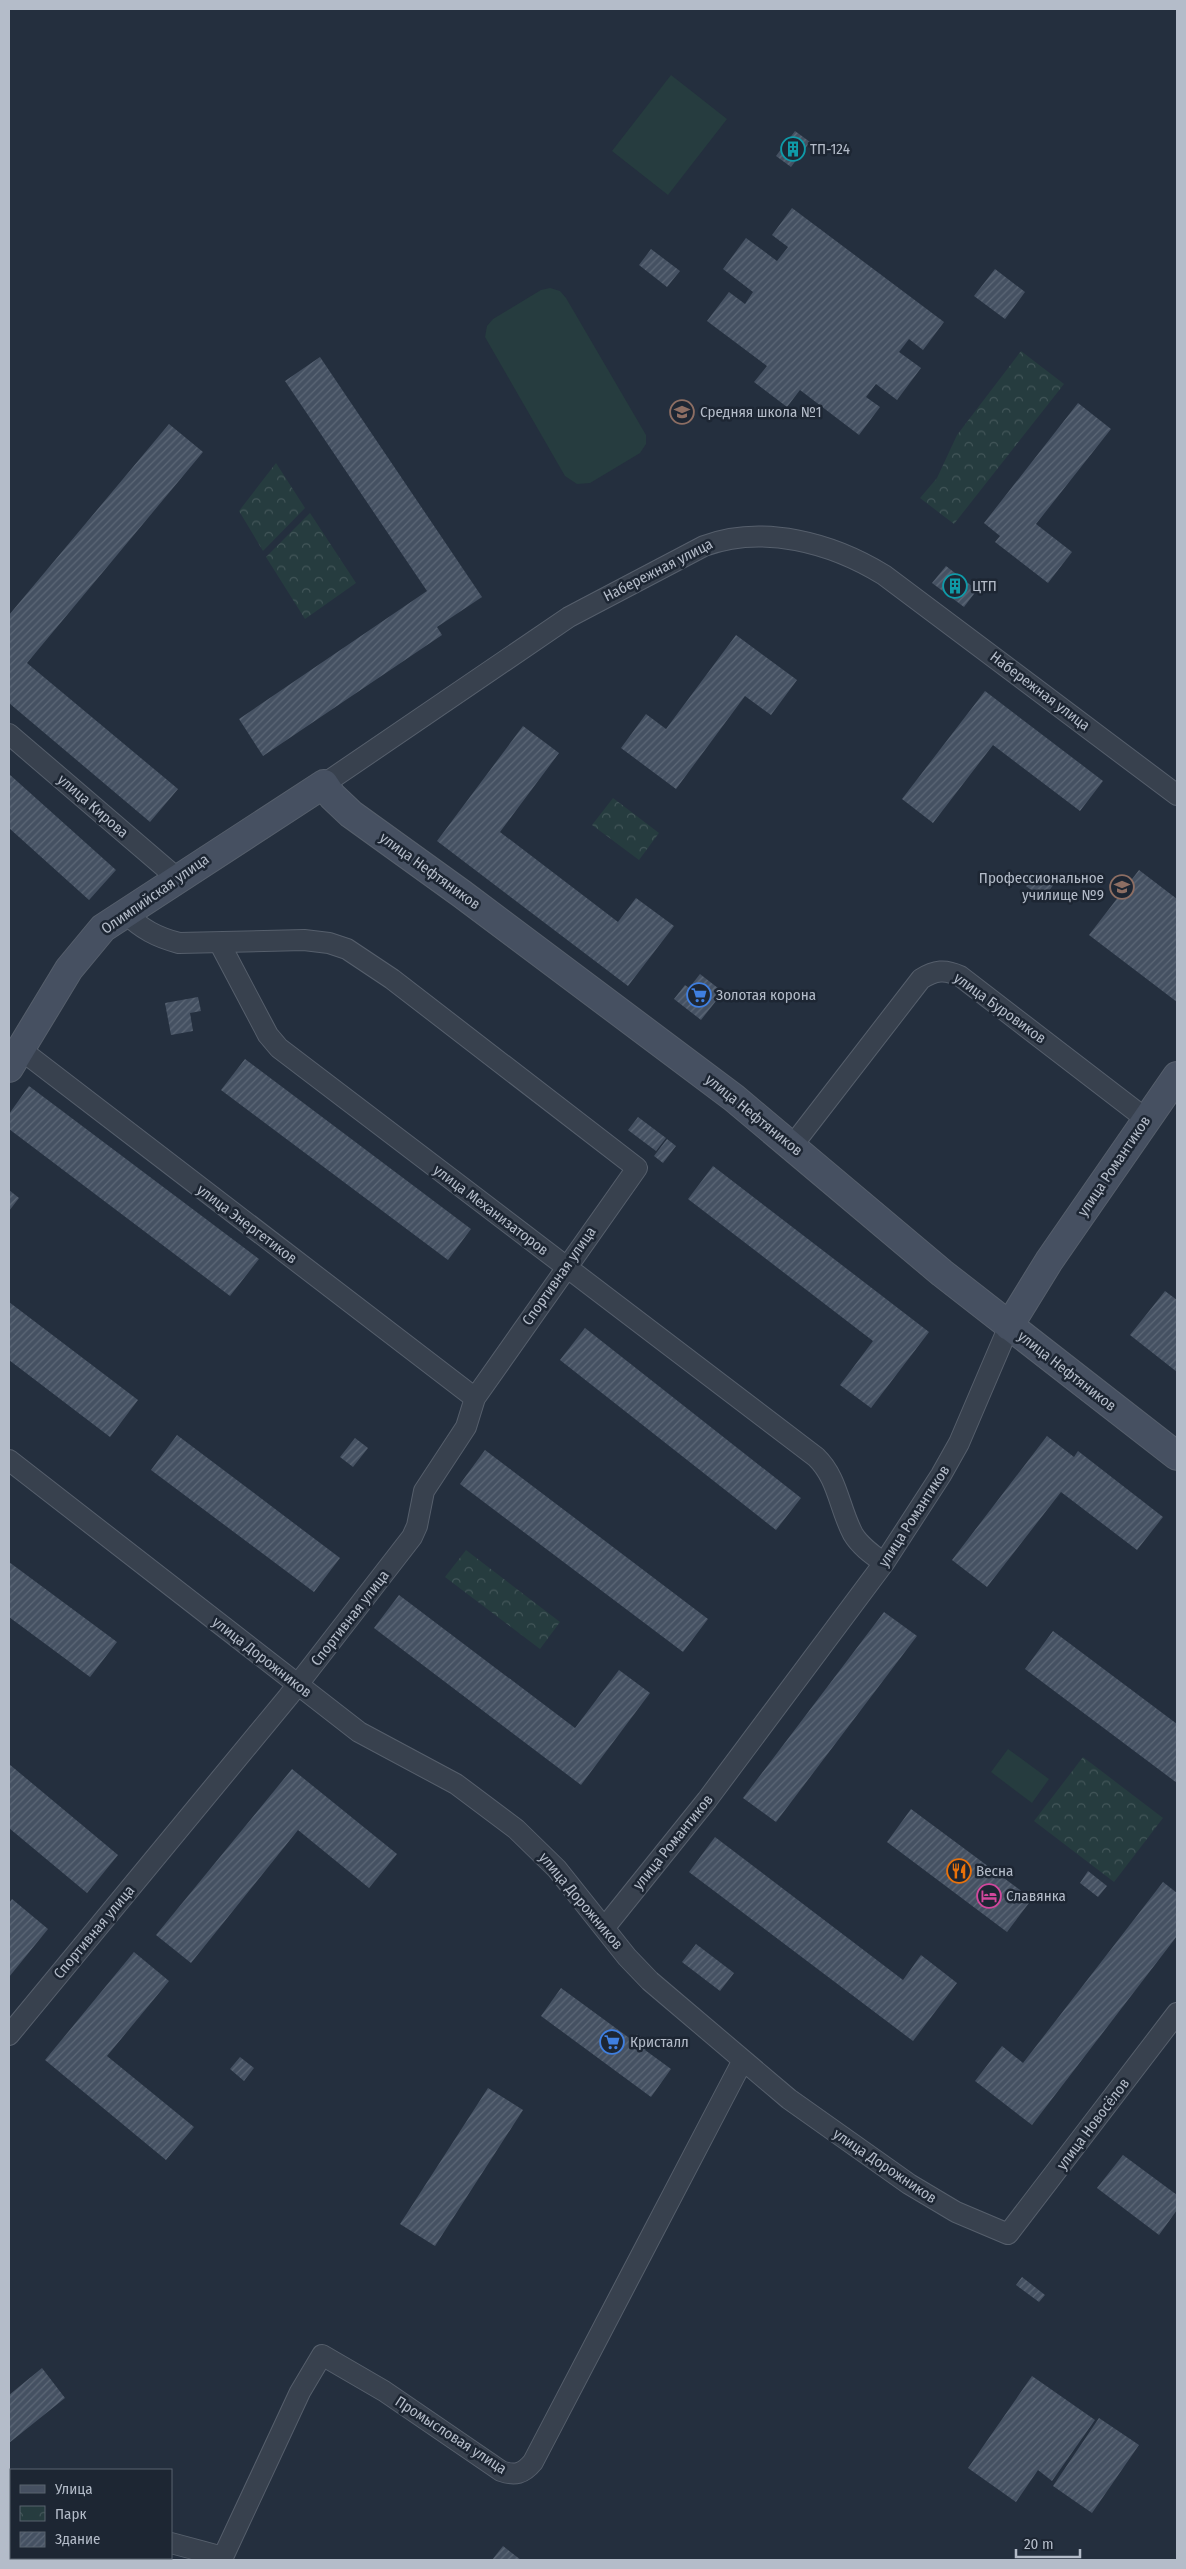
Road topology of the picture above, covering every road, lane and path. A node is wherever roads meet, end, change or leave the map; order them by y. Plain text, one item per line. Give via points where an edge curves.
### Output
1 (9, 734) edge
2 (324, 784) junction
3 (1177, 795) edge
4 (177, 878) junction
5 (125, 913) junction
6 (220, 944) junction
7 (14, 1059) edge
8 (1177, 1076) edge
9 (1146, 1119) junction
10 (792, 1146) junction
11 (566, 1266) junction
12 (1009, 1326) junction
13 (475, 1398) junction
14 (1177, 1456) edge
15 (9, 1460) edge
16 (884, 1563) junction
17 (298, 1684) junction
18 (605, 1927) junction
19 (1177, 2013) edge
20 (9, 2035) edge
21 (742, 2062) junction
22 (1008, 2234) joint
23 (172, 2544) edge

1 - 4 street, улица Кирова
2 - 3 street, Набережная улица via 569,617 704,546 746,536 815,544 858,558
2 - 4 street, Олимпийская улица
2 - 10 street, улица Нефтяников via 332,796 357,818 685,1060
4 - 5 street, Олимпийская улица
5 - 6 street via 144,931 160,939
5 - 7 street, Олимпийская улица via 103,928 69,968
6 - 11 street, улица Механизаторов via 268,1035 279,1048
6 - 11 street, Спортивная улица via 304,940 347,949 392,979 637,1168
7 - 13 street, улица Энергетиков
8 - 9 street, улица Романтиков
9 - 10 street, улица Буровиков via 960,976 941,971 921,979
9 - 12 street, улица Романтиков via 1049,1261
10 - 12 street, улица Нефтяников via 942,1274
11 - 13 street, Спортивная улица
11 - 16 street, улица Механизаторов via 816,1457 831,1476 853,1534
12 - 14 street, улица Нефтяников
12 - 16 street, улица Романтиков via 959,1443
13 - 17 street, Спортивная улица via 466,1427 424,1491 412,1537
15 - 17 street, улица Дорожников
16 - 18 street, улица Романтиков via 707,1800
17 - 18 street, улица Дорожников via 359,1732 456,1784 516,1829 558,1869
17 - 20 street, Спортивная улица
18 - 21 street, улица Дорожников via 650,1981
19 - 22 street, улица Новосёлов
21 - 22 street, улица Дорожников via 909,2184 956,2212
21 - 23 street, Промысловая улица via 527,2470 513,2475 501,2471 384,2391 322,2355 300,2392 223,2558

